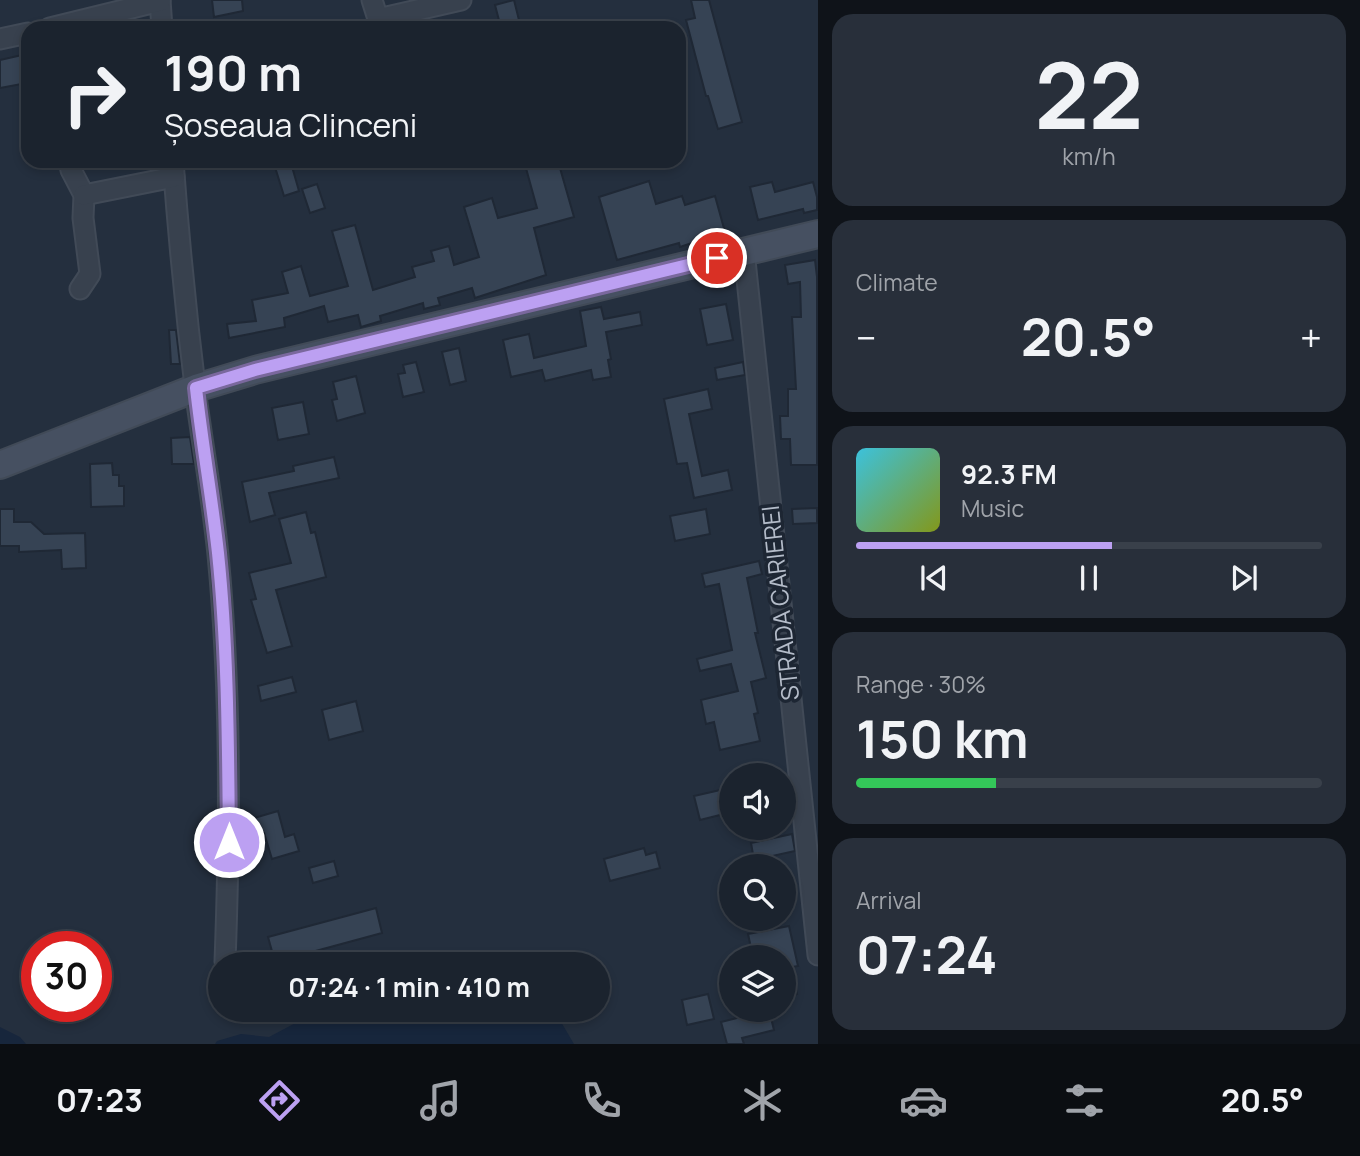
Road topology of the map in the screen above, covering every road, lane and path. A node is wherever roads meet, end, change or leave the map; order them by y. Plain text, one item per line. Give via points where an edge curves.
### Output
1 (160, 0) edge
2 (372, 0) edge
3 (461, 0) edge
4 (78, 21) edge
5 (162, 21) edge
6 (21, 34) edge
7 (0, 39) edge
8 (71, 168) edge
9 (173, 169) edge
10 (84, 195) junction
11 (817, 234) edge
12 (744, 251) junction
13 (80, 289) dead end
14 (196, 388) junction
15 (0, 466) edge
16 (225, 952) edge
17 (817, 955) edge

1 - 4 street
1 - 5 street
2 - 3 street via 378,19
6 - 7 street
8 - 10 street
9 - 10 street
9 - 14 street
10 - 13 street via 90,274
11 - 12 main road
12 - 14 main road
12 - 17 street, STRADA CARIEREI
14 - 15 main road
14 - 16 street via 223,619 229,842

